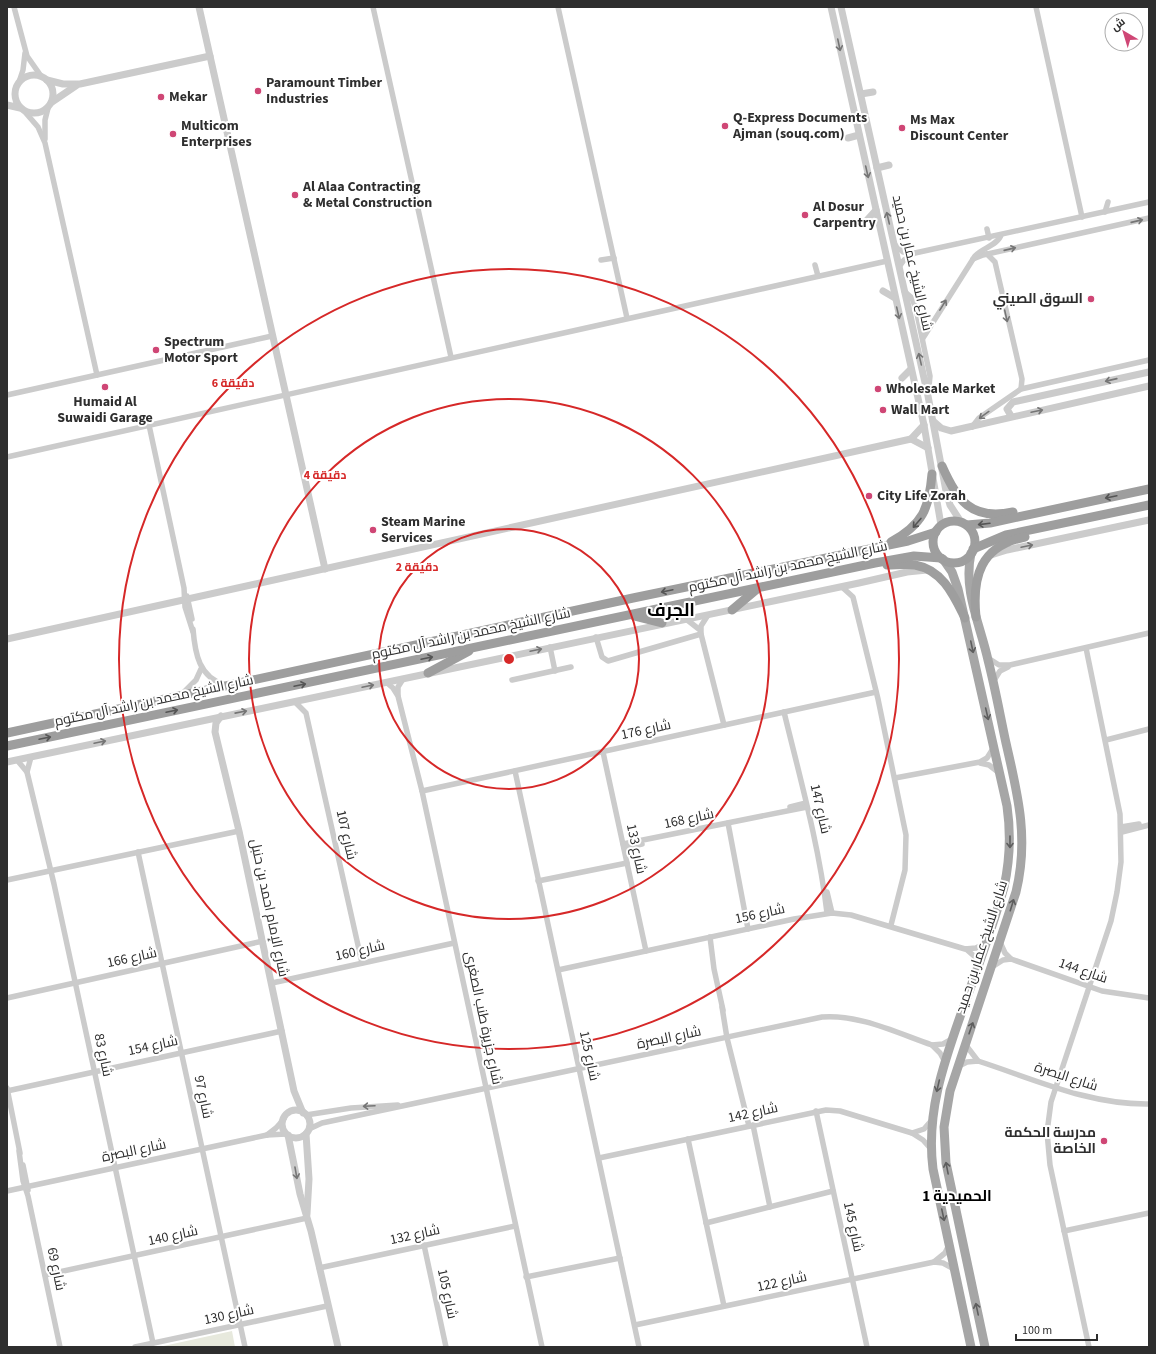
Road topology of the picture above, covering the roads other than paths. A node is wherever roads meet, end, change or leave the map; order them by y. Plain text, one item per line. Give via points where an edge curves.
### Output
1 (14, 7) edge
2 (199, 7) edge
3 (373, 7) edge
4 (558, 7) edge
5 (831, 7) edge
6 (841, 7) edge
7 (1036, 7) edge
8 (25, 51) junction
9 (210, 56) junction
10 (44, 78) junction
11 (80, 84) junction
12 (17, 85) junction
13 (873, 92) dead end
14 (861, 94) junction
15 (7, 95) edge
16 (50, 105) junction
17 (7, 106) edge
18 (23, 110) junction
19 (859, 135) junction
20 (848, 138) dead end
21 (45, 144) junction
22 (889, 165) dead end
23 (877, 168) junction
24 (1108, 202) dead end
25 (1149, 202) edge
26 (876, 210) junction
27 (1105, 212) junction
28 (1082, 217) junction
29 (1149, 218) edge
30 (867, 220) dead end
31 (987, 229) dead end
32 (1001, 235) junction
33 (989, 238) junction
34 (894, 244) junction
35 (915, 253) junction
36 (987, 254) junction
37 (614, 258) junction
38 (973, 259) junction
39 (601, 260) dead end
40 (887, 261) junction
41 (815, 265) dead end
42 (899, 267) junction
43 (818, 276) junction
44 (883, 291) dead end
45 (904, 291) junction
46 (895, 298) junction
47 (627, 318) junction
48 (272, 336) junction
49 (922, 338) junction
50 (451, 357) junction
51 (1149, 360) edge
52 (911, 369) junction
53 (1149, 372) edge
54 (97, 375) junction
55 (902, 378) dead end
56 (1149, 386) edge
57 (1021, 389) junction
58 (286, 394) junction
59 (7, 395) edge
60 (928, 396) junction
61 (1011, 416) junction
62 (933, 421) junction
63 (149, 425) junction
64 (924, 425) junction
65 (972, 427) junction
66 (951, 431) junction
67 (911, 439) junction
68 (938, 444) junction
69 (928, 448) junction
70 (7, 457) edge
71 (942, 466) junction
72 (932, 474) junction
73 (1149, 489) edge
74 (1149, 505) edge
75 (1044, 511) junction
76 (1149, 520) edge
77 (964, 524) junction
78 (1051, 526) junction
79 (938, 528) junction
80 (883, 546) junction
81 (972, 551) junction
82 (989, 556) junction
83 (942, 558) junction
84 (875, 563) junction
85 (325, 569) junction
86 (927, 570) junction
87 (859, 583) junction
88 (758, 587) junction
89 (842, 587) junction
90 (853, 597) junction
91 (186, 600) junction
92 (732, 610) junction
93 (633, 615) junction
94 (708, 615) junction
95 (976, 617) junction
96 (965, 618) junction
97 (686, 619) junction
98 (662, 624) junction
99 (701, 632) junction
100 (1149, 633) edge
101 (596, 637) junction
102 (7, 639) edge
103 (550, 647) junction
104 (475, 648) junction
105 (1086, 648) junction
106 (988, 658) junction
107 (1010, 666) junction
108 (571, 667) dead end
109 (201, 668) junction
110 (555, 671) junction
111 (428, 673) junction
112 (403, 679) junction
113 (512, 680) dead end
114 (386, 682) junction
115 (993, 683) junction
116 (227, 685) junction
117 (876, 692) junction
118 (181, 694) junction
119 (398, 696) junction
120 (310, 698) junction
121 (295, 702) junction
122 (786, 712) junction
123 (306, 713) junction
124 (221, 716) junction
125 (204, 719) junction
126 (721, 726) junction
127 (1149, 729) edge
128 (215, 732) junction
129 (7, 733) edge
130 (1105, 738) junction
131 (7, 746) edge
132 (994, 747) junction
133 (603, 752) junction
134 (31, 757) junction
135 (16, 760) junction
136 (7, 762) edge
137 (980, 762) junction
138 (515, 771) junction
139 (27, 772) junction
140 (1000, 774) junction
141 (895, 780) junction
142 (422, 791) junction
143 (806, 805) junction
144 (726, 823) junction
145 (1149, 824) edge
146 (1122, 829) junction
147 (239, 831) junction
148 (623, 846) junction
149 (138, 852) junction
150 (627, 863) junction
151 (50, 871) junction
152 (7, 880) edge
153 (538, 881) junction
154 (830, 913) junction
155 (890, 925) junction
156 (750, 928) junction
157 (708, 937) junction
158 (263, 941) junction
159 (1000, 942) junction
160 (454, 943) junction
161 (986, 943) junction
162 (966, 949) junction
163 (646, 951) junction
164 (1011, 959) junction
165 (362, 963) junction
166 (162, 964) junction
167 (978, 966) junction
168 (992, 967) junction
169 (558, 970) junction
170 (75, 983) junction
171 (272, 983) junction
172 (1090, 986) junction
173 (7, 998) edge
174 (1149, 998) edge
175 (282, 1031) junction
176 (729, 1038) junction
177 (952, 1039) junction
178 (965, 1044) junction
179 (932, 1045) junction
180 (182, 1053) junction
181 (978, 1061) junction
182 (945, 1062) junction
183 (958, 1066) junction
184 (579, 1069) junction
185 (95, 1072) junction
186 (1056, 1087) junction
187 (486, 1089) junction
188 (7, 1090) edge
189 (294, 1091) junction
190 (1149, 1104) edge
191 (7, 1105) edge
192 (408, 1105) junction
193 (816, 1111) junction
194 (304, 1114) junction
195 (285, 1116) junction
196 (932, 1120) junction
197 (12, 1121) junction
198 (751, 1126) junction
199 (307, 1131) junction
200 (912, 1133) junction
201 (287, 1134) junction
202 (267, 1135) junction
203 (688, 1139) junction
204 (202, 1149) junction
205 (931, 1149) junction
206 (598, 1158) junction
207 (115, 1168) junction
208 (26, 1187) junction
209 (7, 1191) edge
210 (834, 1193) junction
211 (770, 1207) junction
212 (1149, 1213) edge
213 (307, 1218) junction
214 (706, 1221) junction
215 (515, 1226) junction
216 (1064, 1231) junction
217 (222, 1238) junction
218 (950, 1244) junction
219 (424, 1245) junction
220 (134, 1256) junction
221 (620, 1258) junction
222 (934, 1262) junction
223 (319, 1268) junction
224 (955, 1271) junction
225 (45, 1275) junction
226 (526, 1277) junction
227 (852, 1279) junction
228 (327, 1306) junction
229 (724, 1306) junction
230 (241, 1324) junction
231 (635, 1325) junction
232 (153, 1343) junction
233 (60, 1347) edge
234 (135, 1347) edge
235 (245, 1347) edge
236 (338, 1347) edge
237 (446, 1347) edge
238 (542, 1347) edge
239 (640, 1347) edge
240 (867, 1347) edge
241 (971, 1347) edge
242 (985, 1347) edge
243 (1089, 1347) edge

1 - 8 street
2 - 9 street
3 - 50 street
4 - 37 street
5 -> 19 street, شارع الشيخ عمار بن حميد
6 - 14 street, شارع الشيخ عمار بن حميد
7 - 28 street
8 - 10 street via 30,62
8 - 12 street via 23,70
9 - 11 street
9 - 48 street
10 - 11 street via 63,84
10 - 12 street via 27,76
10 - 16 street via 52,88
11 - 16 street
12 - 15 street
12 - 18 street via 15,99
13 - 14 street
14 - 23 street, شارع الشيخ عمار بن حميد
16 - 18 street via 35,114
16 - 21 street via 44,126
17 - 18 street
18 - 21 street via 38,128
19 - 20 street
19 -> 26 street, شارع الشيخ عمار بن حميد
21 - 54 street
22 - 23 street
34 -> 23 street, شارع الشيخ عمار بن حميد
24 - 27 street
25 - 27 street
26 - 30 street
26 - 40 street, شارع الشيخ عمار بن حميد
27 - 28 street
28 - 32 street
36 -> 29 street
31 - 33 street
32 - 33 street
32 - 38 street via 999,240 980,251
33 - 35 street
34 - 35 street via 903,252
34 - 42 street, شارع الشيخ عمار بن حميد
35 - 42 street
36 - 38 street
36 -> 57 street via 995,262 1022,379
37 - 39 street
37 - 47 street
49 -> 38 street
40 - 43 street
40 - 46 street, شارع الشيخ عمار بن حميد
41 - 43 street
42 - 45 street, شارع الشيخ عمار بن حميد
43 - 47 street
44 - 46 street
45 - 49 street via 916,305
60 -> 45 street, شارع الشيخ عمار بن حميد
46 -> 52 street, شارع الشيخ عمار بن حميد
47 - 50 street
48 - 54 street
48 - 58 street
49 - 60 street via 930,376
50 - 58 street
51 - 57 street
52 - 55 street
52 - 64 street, شارع الشيخ عمار بن حميد
53 -> 61 street via 1013,402 1007,409
54 - 59 street
61 -> 56 street
57 -> 65 street via 978,418
58 - 63 street
58 - 85 street
60 - 62 street, شارع الشيخ عمار بن حميد
61 - 65 street
62 - 66 street via 941,428
62 - 68 street, شارع الشيخ عمار بن حميد
63 - 70 street
63 - 91 street
64 - 67 street
64 - 69 street, شارع الشيخ عمار بن حميد
65 - 66 street
66 - 68 street
67 - 69 street
67 - 85 street
68 - 71 street, شارع الشيخ عمار بن حميد
69 - 72 street, شارع الشيخ عمار بن حميد
71 - 75 highway via 960,500 980,512 996,515 1031,509
71 - 77 street, شارع الشيخ عمار بن حميد via 948,498 953,511
72 - 79 street, شارع الشيخ عمار بن حميد
72 -> 80 highway via 929,502 922,517 911,529
73 -> 75 highway
74 - 78 highway
75 -> 77 highway via 990,523
82 -> 76 street
77 - 79 highway via 950,521
77 - 81 highway via 974,536
78 - 81 highway via 1006,535
78 - 82 highway via 1040,534 1010,541
79 - 80 highway, شارع الشيخ محمد بن راشد آل مكتوم via 915,539
79 - 83 highway via 934,546
80 -> 116 highway, شارع الشيخ محمد بن راشد آل مكتوم
81 - 83 highway via 958,562
81 - 95 main road, شارع الشيخ عمار بن حميد via 968,582
82 - 95 highway via 981,565 975,584
83 - 84 highway, شارع الشيخ محمد بن راشد آل مكتوم via 914,556
83 - 96 main road, شارع الشيخ عمار بن حميد via 956,583
84 - 86 highway via 915,565
84 - 88 highway, شارع الشيخ محمد بن راشد آل مكتوم
85 - 91 street
86 - 87 street
86 - 96 highway via 946,584
87 - 89 street
87 - 90 street
88 - 92 highway
88 - 93 highway, شارع الشيخ محمد بن راشد آل مكتوم
89 - 90 street
89 - 92 street
90 - 117 street
91 - 102 street
91 - 109 street
92 - 94 street
93 - 98 highway
93 - 104 highway, شارع الشيخ محمد بن راشد آل مكتوم
94 - 97 street
94 - 99 street
95 - 106 main road, شارع الشيخ عمار بن حميد
96 -> 132 main road, شارع الشيخ عمار بن حميد
97 - 98 street
97 - 99 street
98 - 101 street
99 - 101 street via 608,661 602,657
99 - 126 street
100 - 105 street
101 - 103 street
103 - 110 street
111 -> 103 street
104 - 111 highway
131 -> 104 highway, شارع الشيخ محمد بن راشد آل مكتوم
105 - 107 street
105 - 130 street
106 - 107 street via 999,665
106 - 115 main road, شارع الشيخ عمار بن حميد
107 - 115 street via 1000,671
108 - 110 street
109 - 116 street via 210,678
109 - 118 street via 192,685
110 - 113 street
111 - 112 street
112 - 114 street
112 - 119 street via 398,687
114 - 119 street, شارع جزيرة طنب الصغرى
120 -> 114 street
159 -> 115 main road, شارع الشيخ عمار بن حميد via 1018,885 1023,834 1020,804
116 - 118 highway, شارع الشيخ محمد بن راشد آل مكتوم
117 - 122 street, شارع 176
117 - 141 street
118 - 129 highway, شارع الشيخ محمد بن راشد آل مكتوم
119 - 142 street, شارع جزيرة طنب الصغرى
120 - 121 street
120 - 123 street, شارع 107
121 - 123 street
124 -> 121 street
122 - 126 street, شارع 176
122 - 143 street, شارع 147
123 - 165 street, شارع 107
124 - 125 street
124 - 128 street via 216,723
125 - 128 street, شارع الإمام احمد بن حنبل
134 -> 125 street
126 - 133 street, شارع 176
127 - 130 street
128 - 147 street, شارع الإمام احمد بن حنبل
130 - 146 street
132 - 137 street
132 - 140 main road, شارع الشيخ عمار بن حميد
133 - 138 street, شارع 176
133 - 148 street, شارع 133
134 - 135 street
134 - 139 street, شارع 83
135 - 136 street
135 - 139 street, شارع 83
137 - 140 street via 993,767
137 - 141 street
138 - 142 street, شارع 176
138 - 153 street, شارع 125
139 - 151 street, شارع 83
140 -> 161 main road, شارع الشيخ عمار بن حميد via 1009,818 1010,852 1004,887
141 - 155 street via 905,827 907,852 905,870
142 - 160 street, شارع جزيرة طنب الصغرى
143 - 144 street, شارع 168
143 - 154 street, شارع 147
144 - 148 street, شارع 168
144 - 156 street
145 - 146 street
146 - 172 street via 1116,899
147 - 149 street
147 - 158 street, شارع الإمام احمد بن حنبل
148 - 150 street, شارع 133
149 - 151 street
149 - 166 street, شارع 97
150 - 153 street
150 - 163 street, شارع 133
151 - 152 street
151 - 170 street, شارع 83
153 - 169 street, شارع 125
154 - 155 street, شارع 156 via 859,916
154 - 156 street, شارع 156
155 - 162 street, شارع 156
156 - 157 street, شارع 156
157 - 163 street, شارع 156
157 - 176 street
158 - 166 street, شارع 166
158 - 171 street, شارع الإمام احمد بن حنبل
159 - 164 street
159 - 168 main road, شارع الشيخ عمار بن حميد
160 - 165 street, شارع 160
160 - 187 street, شارع جزيرة طنب الصغرى
161 - 162 street
161 - 167 main road, شارع الشيخ عمار بن حميد
162 - 167 street via 974,956
163 - 169 street, شارع 156
164 - 168 street
164 - 172 street, شارع 144
165 - 171 street, شارع 160
166 - 170 street, شارع 166
166 - 180 street, شارع 97
167 - 177 main road, شارع الشيخ عمار بن حميد
178 -> 168 main road, شارع الشيخ عمار بن حميد
169 - 184 street, شارع 125
170 - 173 street, شارع 166
170 - 185 street, شارع 83
171 - 175 street, شارع الإمام احمد بن حنبل
172 - 174 street, شارع 144 via 1112,993
172 - 186 street
175 - 180 street, شارع 154
175 - 189 street, شارع الإمام احمد بن حنبل
176 - 179 street, شارع البصرة via 822,1017 838,1016
176 - 184 street, شارع البصرة
176 - 198 street
177 - 179 street via 943,1044
177 - 182 main road, شارع الشيخ عمار بن حميد
178 - 181 street
178 - 183 main road, شارع الشيخ عمار بن حميد
179 - 182 street
180 - 185 street, شارع 154
180 - 204 street, شارع 97
181 - 183 street
181 - 186 street, شارع البصرة
182 -> 196 main road, شارع الشيخ عمار بن حميد via 938,1084
242 -> 183 main road, شارع الشيخ عمار بن حميد via 944,1151 945,1115
184 - 187 street, شارع البصرة
184 - 206 street, شارع 125
185 - 188 street, شارع 154
185 - 207 street, شارع 83
186 - 190 street, شارع البصرة via 1094,1099
186 - 216 street via 1049,1112 1047,1140
187 - 192 street, شارع البصرة
187 - 215 street, شارع جزيرة طنب الصغرى
188 - 197 street, شارع 69
189 - 194 street, شارع الإمام احمد بن حنبل
189 - 195 street
191 - 197 street, شارع 69
192 -> 194 street, شارع البصرة
192 - 199 street, شارع البصرة via 322,1123
193 - 198 street, شارع 142
193 - 200 street, شارع 142 via 836,1110
193 - 210 street, شارع 145
194 - 195 street via 294,1111
194 - 199 street via 310,1123
195 - 201 street via 282,1125
195 - 202 street
196 - 200 street via 924,1129
196 - 205 main road, شارع الشيخ عمار بن حميد
197 - 208 street, شارع 69
198 - 203 street, شارع 142
198 - 211 street
199 - 201 street via 297,1138
199 - 213 street
200 - 205 street, شارع 142
201 - 202 street, شارع البصرة
201 -> 213 street
202 - 204 street, شارع البصرة
203 - 206 street, شارع 142
203 - 214 street
204 - 207 street, شارع البصرة
204 - 217 street, شارع 97
205 -> 218 main road, شارع الشيخ عمار بن حميد
206 - 221 street, شارع 125
207 - 208 street, شارع البصرة
207 - 220 street, شارع 83
208 - 209 street, شارع البصرة
208 - 225 street, شارع 69
210 - 211 street
210 - 227 street, شارع 145
211 - 214 street
212 - 216 street
213 - 217 street, شارع 140
213 - 223 street
214 - 229 street
215 - 219 street, شارع 132
215 - 226 street, شارع جزيرة طنب الصغرى
216 - 243 street
217 - 220 street, شارع 140
217 - 230 street, شارع 97
218 - 222 street
218 - 224 main road, شارع الشيخ عمار بن حميد
219 - 223 street, شارع 132
219 - 237 street, شارع 105
220 - 225 street, شارع 140
220 - 232 street, شارع 83
221 - 226 street
221 - 231 street, شارع 125
222 - 224 street via 943,1263
222 - 227 street, شارع 122
223 - 228 street
224 - 241 main road, شارع الشيخ عمار بن حميد
225 - 233 street, شارع 69
226 - 238 street, شارع جزيرة طنب الصغرى
227 - 229 street, شارع 122
227 - 240 street, شارع 145
228 - 230 street, شارع 130
228 - 236 street
229 - 231 street, شارع 122
230 - 232 street, شارع 130
230 - 235 street, شارع 97
231 - 239 street, شارع 125
232 - 234 street, شارع 130

